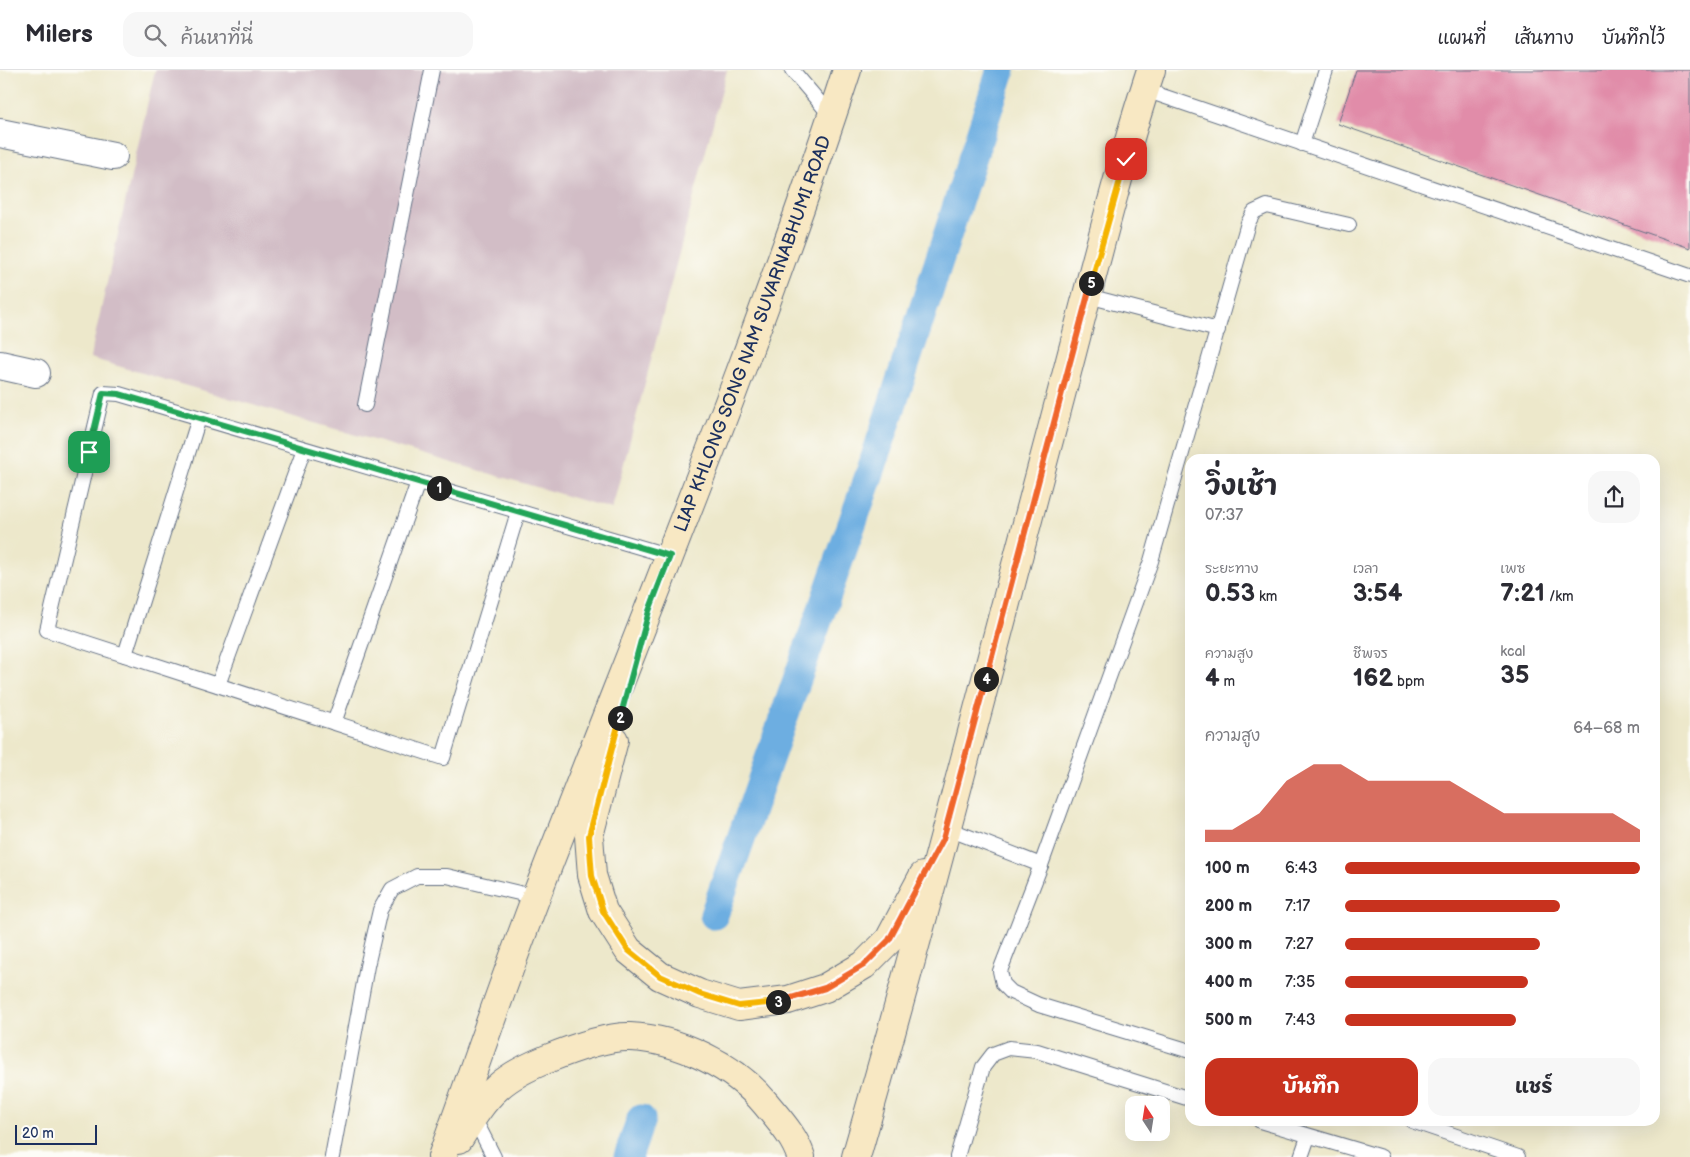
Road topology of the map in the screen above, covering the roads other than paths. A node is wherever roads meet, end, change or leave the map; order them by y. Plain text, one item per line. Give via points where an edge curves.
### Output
1 (432, 70) edge
2 (792, 70) edge
3 (847, 70) edge
4 (1326, 70) edge
5 (1148, 80) edge
6 (832, 117) junction
7 (0, 133) edge
8 (1302, 144) junction
9 (113, 156) dead end
10 (1349, 225) dead end
11 (1690, 276) edge
12 (1088, 296) junction
13 (1218, 330) junction
14 (0, 365) edge
15 (36, 373) dead end
16 (365, 405) dead end
17 (199, 418) junction
18 (304, 449) junction
19 (418, 482) junction
20 (518, 512) junction
21 (670, 556) junction
22 (649, 611) junction
23 (125, 655) junction
24 (218, 685) junction
25 (334, 723) junction
26 (944, 834) junction
27 (1041, 865) junction
28 (536, 897) junction
29 (1185, 1049) edge
30 (1185, 1097) edge
31 (473, 1116) junction
32 (1276, 1126) edge
33 (1427, 1126) edge
34 (1308, 1136) junction
35 (332, 1157) edge
36 (442, 1157) edge
37 (448, 1157) edge
38 (494, 1157) edge
39 (801, 1157) edge
40 (856, 1157) edge
41 (957, 1157) edge
42 (1301, 1157) edge
43 (1381, 1157) edge
44 (1518, 1157) edge

1 - 16 lane
2 - 6 lane
3 - 6 main road, LIAP KHLONG SONG NAM SUVARNABHUMI ROAD
4 - 8 lane
5 - 8 lane
5 - 12 main road
6 - 21 main road, LIAP KHLONG SONG NAM SUVARNABHUMI ROAD via 806,196
7 - 9 street
8 - 11 lane
10 - 13 lane via 1266,206 1254,212 1248,223
12 - 13 lane
12 - 26 main road
13 - 27 lane via 1151,560
14 - 15 street
17 - 18 lane
17 - 23 lane
17 - 23 lane via 119,394 103,393 47,630
18 - 19 lane
18 - 24 lane
19 - 20 lane
19 - 25 lane
20 - 21 lane
20 - 25 lane via 443,758
21 - 22 main road, LIAP KHLONG SONG NAM SUVARNABHUMI ROAD
22 - 26 main road via 589,836 592,876 603,911 628,950 660,976 700,994 739,1006 788,1000 825,988 864,965 889,940
22 - 28 main road, LIAP KHLONG SONG NAM SUVARNABHUMI ROAD
23 - 24 lane
24 - 25 lane
26 - 27 lane
26 - 40 main road via 914,955
27 - 29 lane via 1000,971 1003,984 1011,992 1039,1005
28 - 35 lane via 447,876 417,876 392,889 380,910 367,966
28 - 36 main road, LIAP KHLONG SONG NAM SUVARNABHUMI ROAD
30 - 41 lane via 1037,1051 1009,1048 993,1054 983,1066
31 - 37 main road
31 - 38 lane
31 - 39 main road via 498,1087 527,1068 576,1046 630,1037 685,1048 730,1070 756,1092 784,1126
32 - 34 lane
33 - 44 lane
34 - 42 lane
34 - 43 lane

